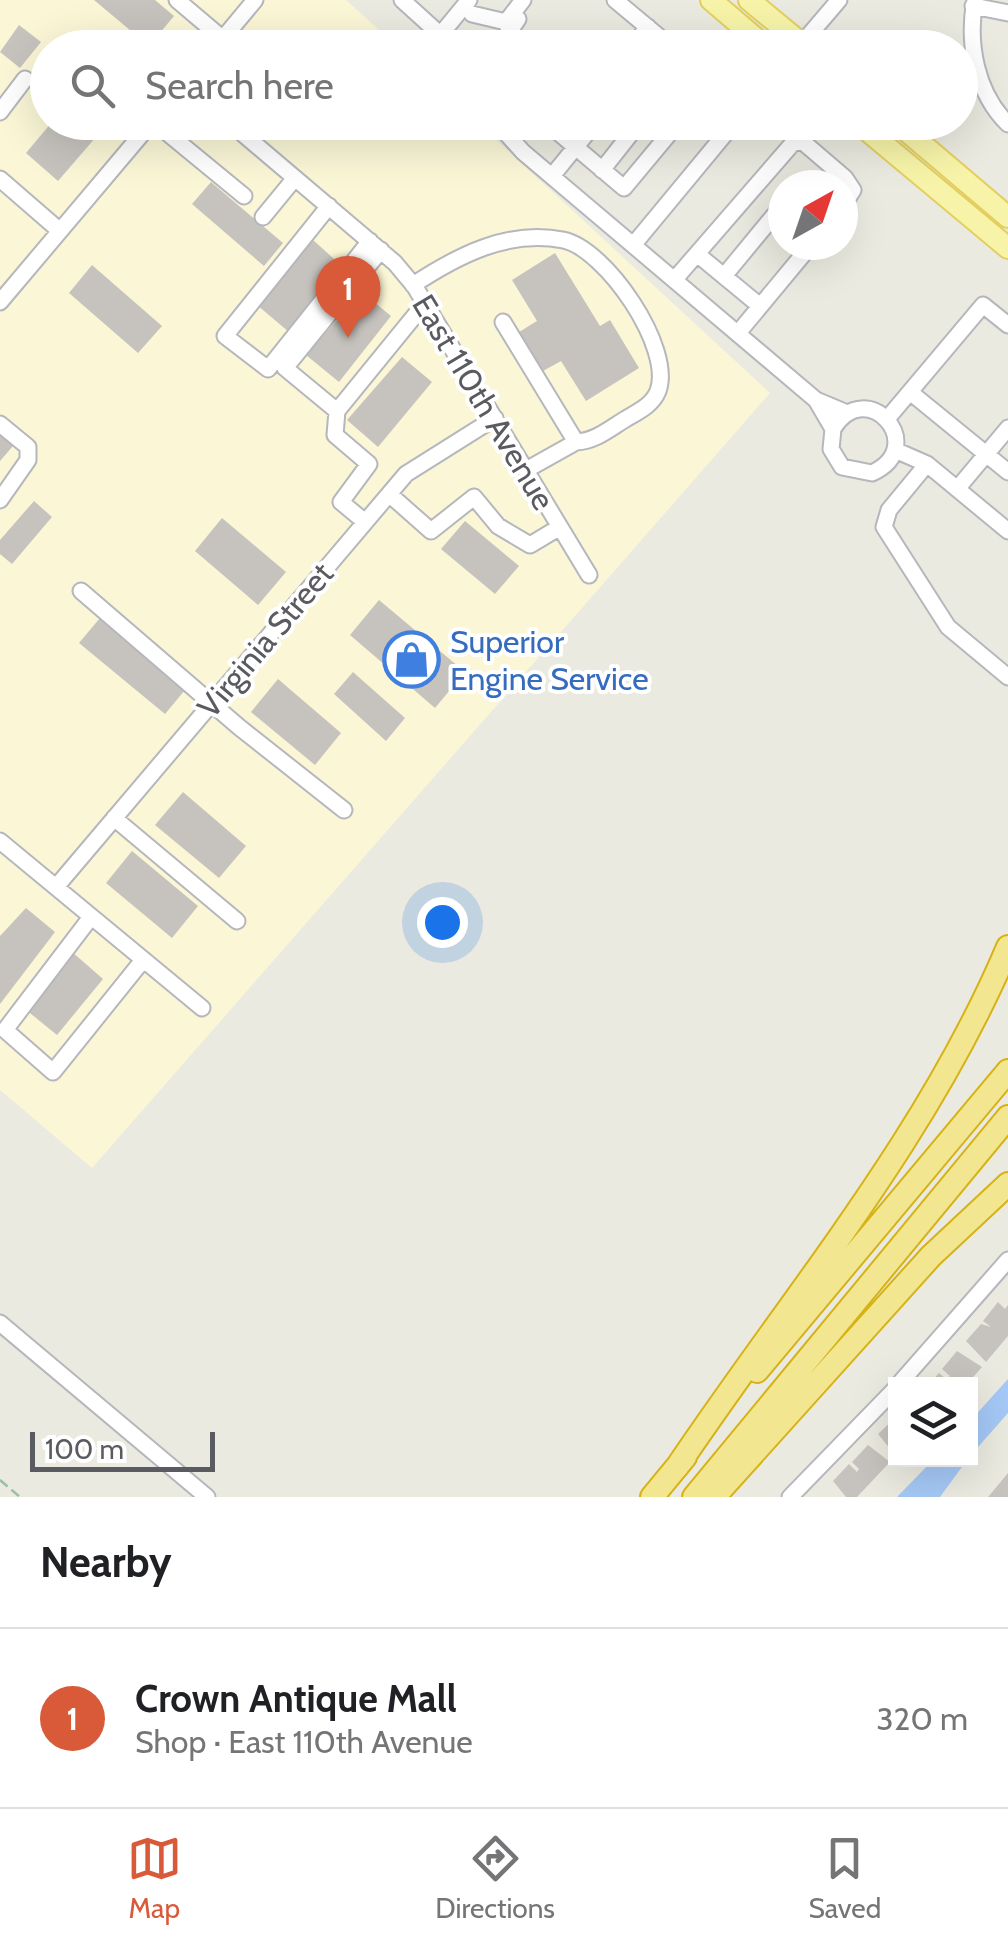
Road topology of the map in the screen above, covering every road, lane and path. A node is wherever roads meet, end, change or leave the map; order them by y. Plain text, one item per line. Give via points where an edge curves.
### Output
1 (177, 0) edge
2 (523, 0) edge
3 (533, 0) edge
4 (615, 0) edge
5 (711, 0) edge
6 (749, 0) edge
7 (839, 0) edge
8 (252, 1) edge
9 (405, 1) edge
10 (974, 3) edge
11 (467, 8) edge
12 (1008, 13) edge
13 (648, 27) junction
14 (206, 30) edge
15 (229, 30) edge
16 (437, 30) edge
17 (445, 30) edge
18 (495, 30) edge
19 (517, 30) edge
20 (646, 30) edge
21 (651, 30) edge
22 (746, 30) edge
23 (784, 30) edge
24 (815, 30) edge
25 (972, 30) edge
26 (978, 77) edge
27 (26, 78) dead end
28 (0, 112) edge
29 (1008, 124) edge
30 (138, 140) edge
31 (175, 140) edge
32 (250, 140) edge
33 (515, 140) edge
34 (567, 140) edge
35 (582, 140) edge
36 (626, 140) edge
37 (664, 140) edge
38 (720, 140) edge
39 (879, 140) edge
40 (917, 140) edge
41 (576, 148) junction
42 (602, 170) junction
43 (834, 170) edge
44 (552, 176) junction
45 (295, 178) junction
46 (0, 179) edge
47 (750, 191) junction
48 (244, 196) dead end
49 (329, 206) junction
50 (768, 207) edge
51 (1008, 217) edge
52 (263, 218) dead end
53 (768, 228) edge
54 (60, 230) junction
55 (634, 244) junction
56 (375, 246) junction
57 (1008, 248) edge
58 (697, 254) junction
59 (798, 260) edge
60 (724, 276) junction
61 (675, 279) junction
62 (413, 285) junction
63 (0, 302) edge
64 (425, 303) junction
65 (760, 306) junction
66 (314, 322) junction
67 (503, 322) dead end
68 (1008, 326) edge
69 (738, 333) junction
70 (910, 392) junction
71 (816, 400) junction
72 (337, 411) junction
73 (846, 413) junction
74 (494, 418) junction
75 (888, 419) junction
76 (0, 424) edge
77 (833, 428) junction
78 (1007, 431) edge
79 (576, 442) junction
80 (895, 450) junction
81 (986, 454) junction
82 (927, 464) junction
83 (526, 470) junction
84 (1008, 472) edge
85 (957, 490) junction
86 (389, 494) junction
87 (0, 500) edge
88 (366, 522) junction
89 (560, 527) junction
90 (1008, 532) edge
91 (589, 575) dead end
92 (82, 590) dead end
93 (1008, 678) edge
94 (212, 702) junction
95 (344, 810) dead end
96 (114, 818) junction
97 (0, 841) edge
98 (56, 887) junction
99 (92, 917) junction
100 (237, 921) dead end
101 (1008, 946) edge
102 (143, 960) junction
103 (202, 1008) dead end
104 (1008, 1071) edge
105 (1008, 1117) edge
106 (1008, 1184) edge
107 (1008, 1260) edge
108 (0, 1323) edge
109 (906, 1377) edge
110 (888, 1396) edge
111 (677, 1468) junction
112 (0, 1480) edge
113 (20, 1497) edge
114 (208, 1497) edge
115 (652, 1497) edge
116 (694, 1497) edge
117 (714, 1497) edge
118 (790, 1497) edge

1 - 14 street
2 - 11 street via 506,22
3 - 19 street
4 - 13 street
5 - 22 main road
6 - 23 main road
7 - 24 street
8 - 15 street
9 - 16 street
10 - 12 street
10 - 25 street
11 - 17 street
11 - 18 street
13 - 20 street
13 - 21 street
26 - 29 street
27 - 28 street
30 - 54 street
31 - 48 street
32 - 45 street, East 110th Avenue
33 - 44 street
34 - 41 street
35 - 41 street
36 - 42 street
37 - 42 street via 624,188
38 - 55 street
39 - 57 main road
40 - 51 main road
41 - 42 street
41 - 44 street
43 - 47 street via 803,142 787,146
44 - 55 street
45 - 49 street, East 110th Avenue
45 - 52 street
46 - 54 street
47 - 50 street
47 - 58 street
49 - 56 street, East 110th Avenue
49 - 66 street via 226,336 268,369
53 - 60 street
54 - 63 street
55 - 61 street
56 - 62 street, East 110th Avenue
56 - 66 street
58 - 60 street
58 - 61 street
59 - 65 street
60 - 65 street
61 - 69 street
62 - 64 street, East 110th Avenue
62 - 79 street via 492,244 567,240 594,259 638,311 654,339 662,376 648,405 590,441
64 - 72 street
64 - 74 street, East 110th Avenue
65 - 69 street
66 - 72 street via 285,368
67 - 79 street
68 - 70 street via 983,305
69 - 71 street
70 - 75 street
70 - 81 street
71 - 73 street
71 - 77 street
72 - 88 street via 335,435 369,464 341,502
73 - 75 street via 868,409
73 - 77 street
74 - 83 street, East 110th Avenue
74 - 86 street, Virginia Street via 406,474
75 - 80 street
76 - 87 street via 28,447 28,460
77 - 80 street via 831,449 852,472 882,468
78 - 81 street
79 - 83 street
80 - 82 street
81 - 84 street
81 - 85 street
82 - 85 street
82 - 93 street via 889,510 884,527 948,627
83 - 89 street, East 110th Avenue
85 - 90 street
86 - 88 street, Virginia Street
86 - 89 street via 431,532 474,497 498,526 530,545
88 - 94 street, Virginia Street
89 - 91 street, East 110th Avenue
92 - 94 street
94 - 95 street
94 - 96 street, Virginia Street
96 - 98 street, Virginia Street
96 - 100 street
97 - 98 street
98 - 99 street
99 - 102 street
99 - 102 street via 5,1030 53,1072
101 - 111 highway via 906,1143
102 - 103 street
104 - 111 highway
105 - 116 highway
106 - 117 highway via 932,1256
107 - 109 street
108 - 114 street
110 - 118 street
111 - 115 highway
112 - 113 path

